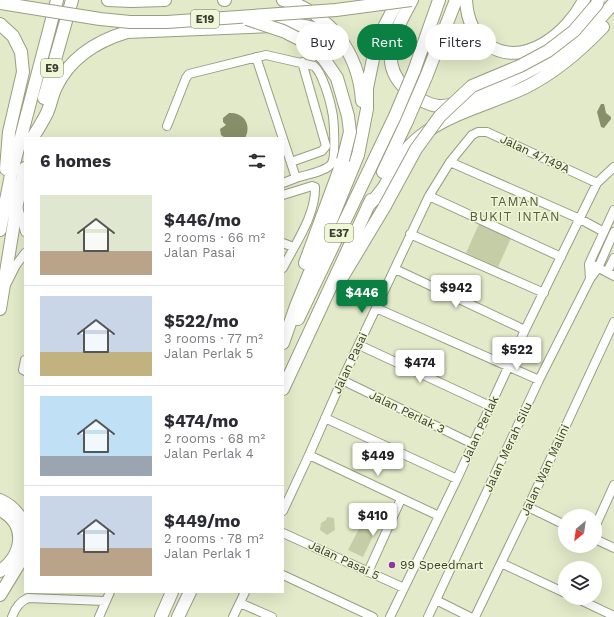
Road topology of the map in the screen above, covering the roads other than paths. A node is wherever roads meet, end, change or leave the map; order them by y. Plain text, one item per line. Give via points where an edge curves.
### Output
1 (57, 0) edge
2 (72, 0) edge
3 (108, 0) edge
4 (165, 0) edge
5 (283, 0) edge
6 (398, 0) edge
7 (411, 0) edge
8 (439, 0) edge
9 (456, 0) edge
10 (466, 0) edge
11 (584, 0) edge
12 (598, 0) edge
13 (0, 4) edge
14 (614, 4) edge
15 (614, 12) edge
16 (241, 17) junction
17 (0, 24) edge
18 (328, 24) edge
19 (296, 25) edge
20 (349, 56) edge
21 (256, 57) junction
22 (302, 62) junction
23 (364, 116) junction
24 (167, 126) dead end
25 (472, 135) joint
26 (33, 137) edge
27 (283, 137) edge
28 (284, 141) edge
29 (291, 162) junction
30 (450, 162) junction
31 (614, 167) edge
32 (24, 172) edge
33 (296, 178) junction
34 (284, 183) edge
35 (598, 183) junction
36 (284, 195) edge
37 (429, 196) junction
38 (17, 204) junction
39 (368, 206) junction
40 (614, 210) edge
41 (3, 212) junction
42 (580, 219) junction
43 (24, 228) edge
44 (0, 230) edge
45 (604, 232) junction
46 (614, 232) edge
47 (410, 234) junction
48 (284, 243) edge
49 (293, 247) junction
50 (24, 254) edge
51 (561, 257) junction
52 (614, 258) edge
53 (589, 264) junction
54 (284, 266) edge
55 (598, 268) junction
56 (395, 269) junction
57 (611, 274) edge
58 (590, 279) junction
59 (4, 289) junction
60 (544, 293) junction
61 (376, 308) junction
62 (0, 309) edge
63 (284, 319) edge
64 (614, 322) edge
65 (525, 330) junction
66 (309, 332) junction
67 (284, 340) edge
68 (358, 345) junction
69 (284, 349) edge
70 (508, 367) junction
71 (342, 380) junction
72 (539, 380) junction
73 (284, 387) edge
74 (490, 406) junction
75 (325, 418) junction
76 (473, 444) junction
77 (309, 455) junction
78 (456, 480) junction
79 (614, 485) edge
80 (401, 499) junction
81 (0, 500) edge
82 (528, 507) junction
83 (284, 509) edge
84 (0, 510) edge
85 (602, 512) edge
86 (439, 516) junction
87 (558, 522) edge
88 (24, 526) edge
89 (284, 533) edge
90 (602, 542) edge
91 (614, 548) edge
92 (24, 556) edge
93 (501, 562) junction
94 (0, 572) edge
95 (368, 572) junction
96 (284, 575) edge
97 (404, 588) junction
98 (558, 590) edge
99 (109, 593) edge
100 (172, 593) edge
101 (190, 593) edge
102 (245, 593) edge
103 (0, 595) edge
104 (436, 600) junction
105 (105, 601) junction
106 (240, 603) junction
107 (591, 605) edge
108 (614, 616) edge
109 (12, 617) edge
110 (99, 617) edge
111 (161, 617) edge
112 (178, 617) edge
113 (233, 617) edge
114 (272, 617) edge
115 (373, 617) edge
116 (390, 617) edge
117 (428, 617) edge
118 (470, 617) edge
119 (475, 617) edge

1 - 41 highway, E9 via 23,125
2 - 26 highway, E9
3 - 4 highway
5 - 18 highway via 302,7
6 - 23 highway via 380,35 373,59
7 - 14 highway via 391,45 392,71 405,88 417,97 439,106 463,102 534,68 580,38
7 - 16 highway, E19, bridge via 336,10
8 - 69 highway, E37, bridge via 395,116
9 - 39 highway, E37, bridge via 426,77
10 - 11 highway via 469,21 476,34 499,51 512,53 534,49 553,37 570,22
12 - 66 highway, bridge via 574,31 548,51 472,86 440,116 416,149 385,206
13 - 16 highway, E19, bridge via 130,22
15 - 39 highway via 598,33 560,67 526,87 425,132 406,151 385,186
16 - 63 highway, bridge via 284,31 307,43 324,59 337,78 348,116 350,132 343,160
17 - 41 highway via 13,36 21,52 23,72 9,132
19 - 26 highway via 136,30 117,35 97,44 73,63 56,87
20 - 23 highway via 362,95
21 - 22 street via 266,55
21 - 24 street via 189,74
21 - 27 street
22 - 29 street via 326,146 322,151
22 - 33 street via 314,66 320,72 332,112 334,154 333,163 328,169
23 - 67 highway via 354,168 298,299
25 - 30 street, Jalan Pasai
25 - 35 street, Jalan 4/149A via 487,132
28 - 29 street
29 - 33 street
30 - 37 street, Jalan Pasai
30 - 42 street
31 - 35 street, Jalan Perlak
32 - 38 highway
33 - 34 street
35 - 42 street, Jalan Perlak
36 - 49 street via 315,187 309,215
37 - 47 street, Jalan Pasai
37 - 51 street
38 - 43 street
38 - 59 highway
39 - 66 highway, E37
40 - 45 street
41 - 44 highway, E9
42 - 45 street
42 - 51 street, Jalan Perlak
45 - 53 street
46 - 55 street, Jalan Merah Silu
47 - 56 street, Jalan Pasai
47 - 60 street
48 - 49 street
49 - 54 street
50 - 59 street
51 - 60 street, Jalan Perlak
52 - 57 street
53 - 55 street
53 - 58 street
55 - 57 street
55 - 58 street, Jalan Merah Silu
56 - 61 street, Jalan Pasai
56 - 65 street
58 - 72 street, Jalan Merah Silu
59 - 62 highway
60 - 65 street, Jalan Perlak
61 - 68 street, Jalan Pasai
61 - 70 street
64 - 82 street, Jalan Wan Malini
65 - 70 street, Jalan Perlak
66 - 73 highway, E37
68 - 71 street, Jalan Pasai
68 - 74 street
70 - 72 street
70 - 74 street, Jalan Perlak
71 - 75 street, Jalan Pasai
71 - 76 street, Jalan Perlak 3
72 - 104 street, Jalan Merah Silu
74 - 76 street, Jalan Perlak
75 - 77 street, Jalan Pasai
75 - 78 street
76 - 78 street, Jalan Perlak
77 - 80 street
77 - 83 street, Jalan Pasai
78 - 86 street, Jalan Perlak
79 - 85 street
80 - 86 street
80 - 95 street
81 - 88 highway via 19,514
82 - 87 street
82 - 93 street, Jalan Wan Malini
84 - 94 highway via 12,520 18,531 19,543 16,555
86 - 97 street, Jalan Perlak
89 - 95 street, Jalan Pasai 5
90 - 91 street
92 - 103 highway
93 - 98 street
93 - 119 street, Jalan Wan Malini
95 - 97 street, Jalan Pasai 5
96 - 115 street
97 - 116 street, Jalan Perlak
99 - 105 street
100 - 111 highway
101 - 112 highway
102 - 106 street
104 - 117 street, Jalan Merah Silu
104 - 118 street
105 - 109 street via 28,598 17,606
105 - 110 street
106 - 113 street
106 - 114 street
107 - 108 street

